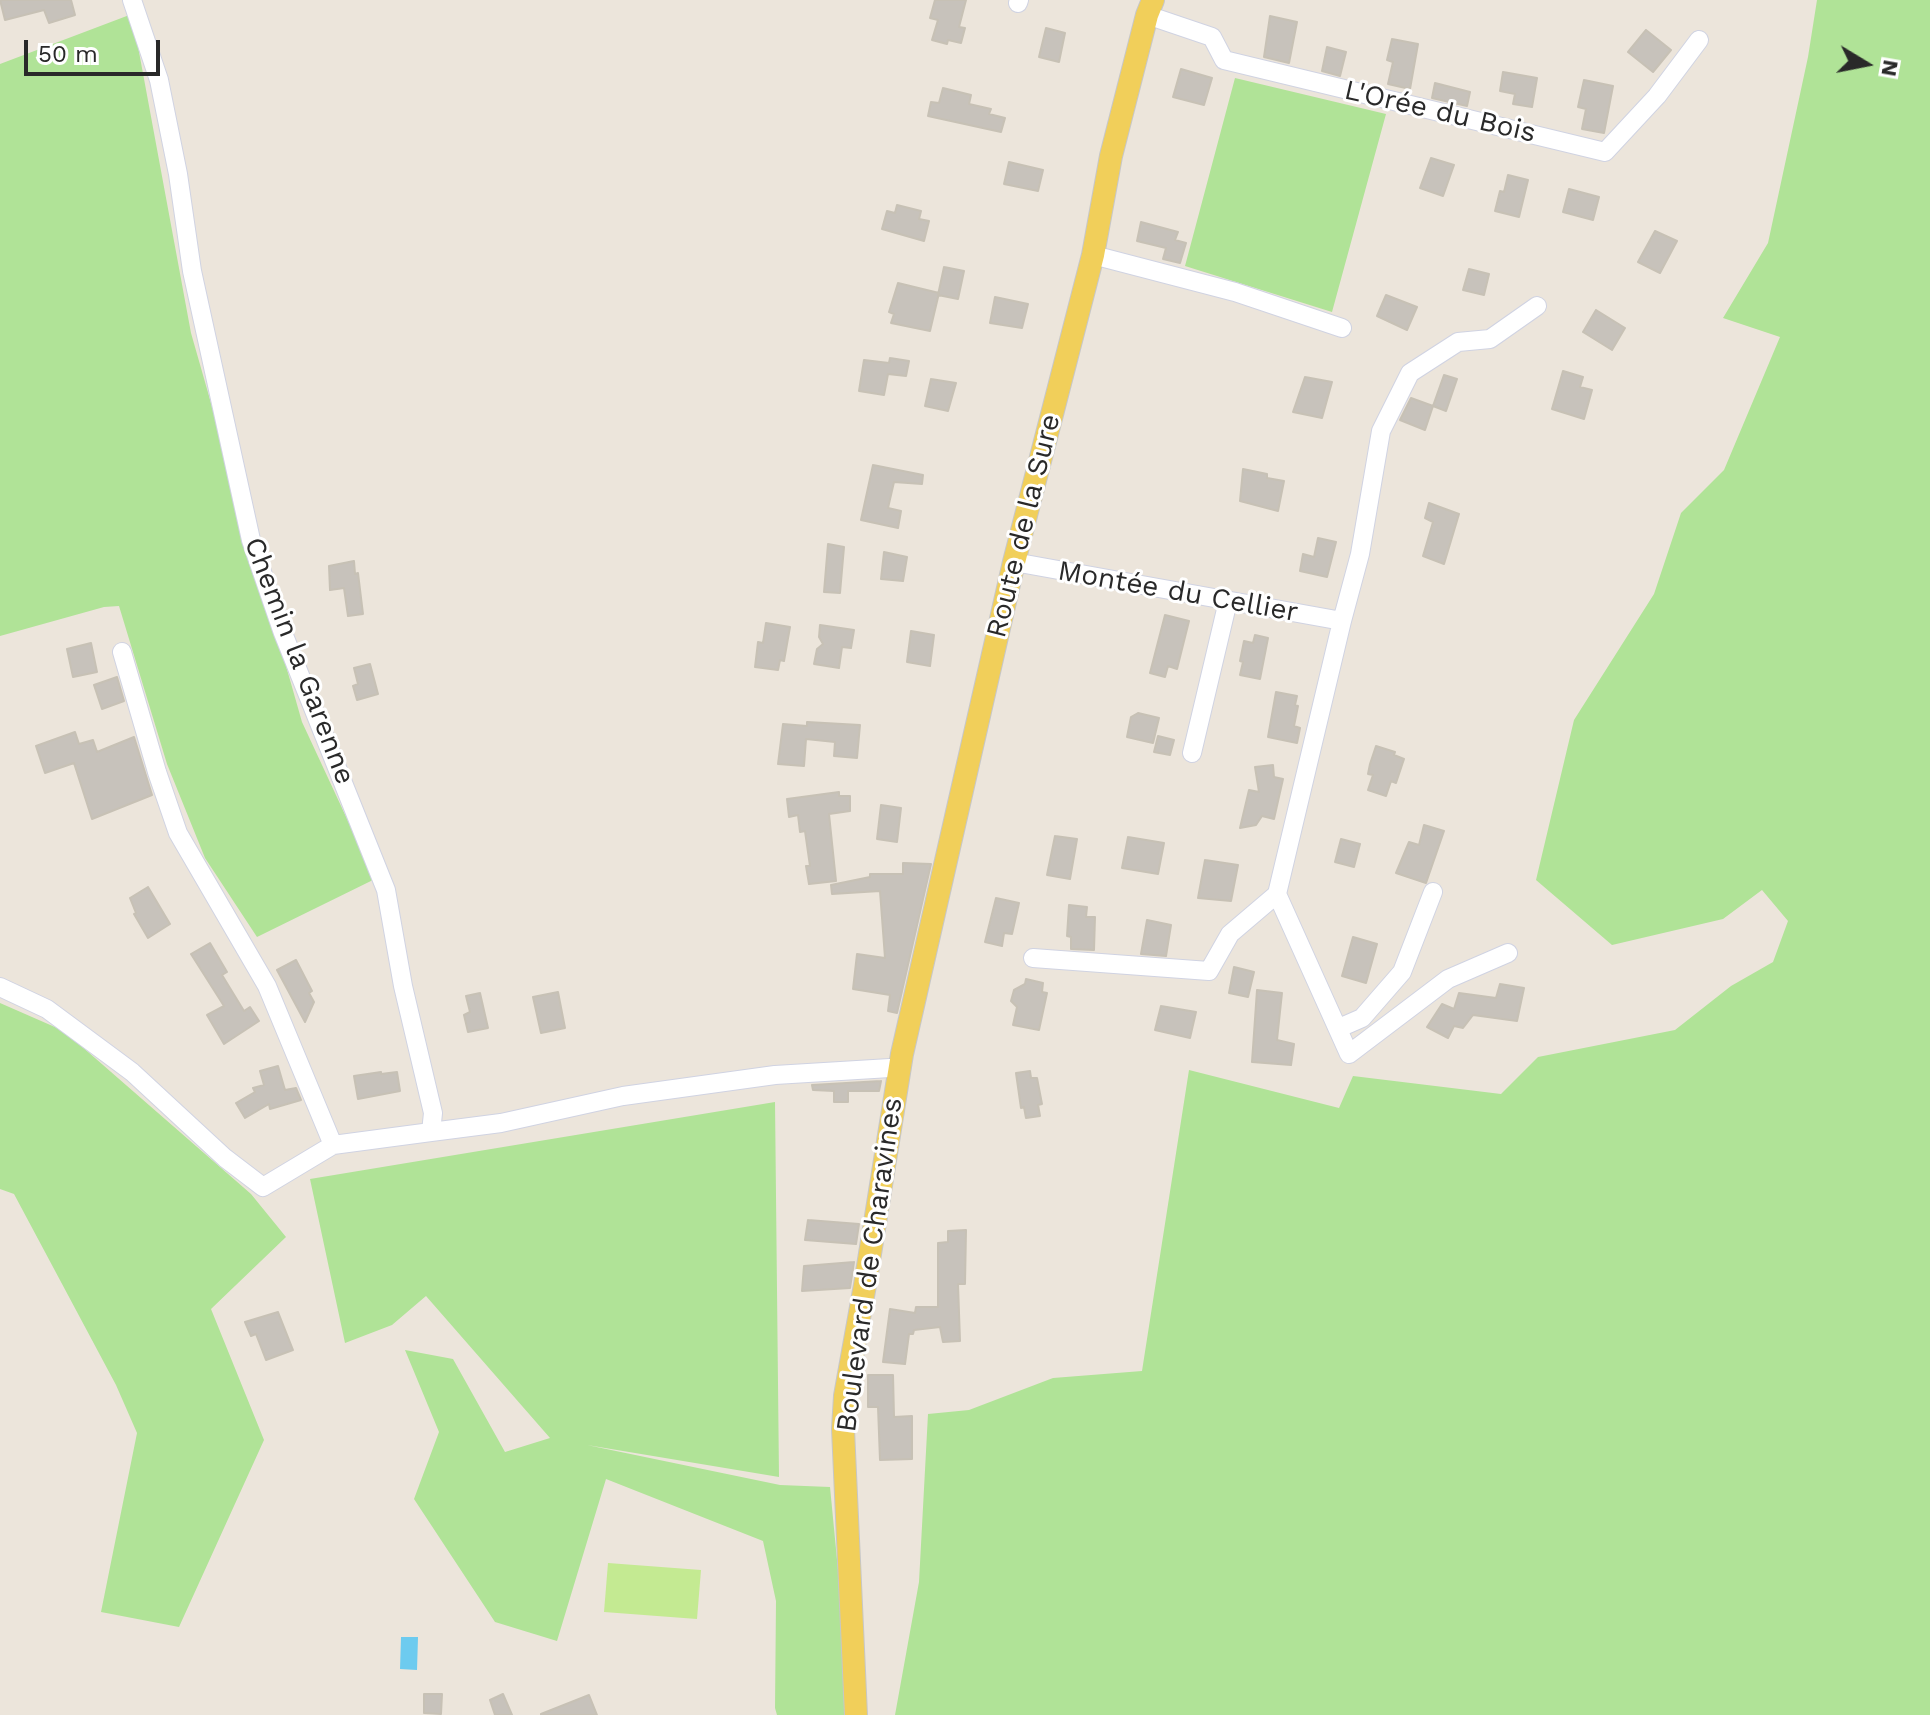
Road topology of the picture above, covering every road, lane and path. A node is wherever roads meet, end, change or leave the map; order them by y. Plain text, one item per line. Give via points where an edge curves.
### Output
1 (132, 0) edge
2 (1150, 8) edge
3 (1699, 40) dead end
4 (1093, 255) junction
5 (1537, 306) dead end
6 (1342, 328) dead end
7 (1014, 562) junction
8 (1228, 601) junction
9 (1342, 621) junction
10 (122, 652) dead end
11 (1192, 753) dead end
12 (1433, 892) dead end
13 (1277, 894) junction
14 (1508, 953) dead end
15 (1033, 958) dead end
16 (0, 987) edge
17 (1339, 1028) junction
18 (901, 1062) junction
19 (431, 1132) junction
20 (333, 1145) junction
21 (856, 1715) edge

1 - 19 street, Chemin la Garenne via 159,80 192,271 251,540 386,890 433,1113
2 - 3 street, L'Orée du Bois via 1212,37 1224,60 1605,152
2 - 4 main road, Route de la Sure via 1111,156
4 - 6 street via 1235,292
4 - 7 main road, Route de la Sure
5 - 9 street via 1490,339 1458,342 1410,373 1381,431 1360,554
7 - 8 street, Montée du Cellier
7 - 18 main road, Route de la Sure
8 - 9 street, Montée du Cellier
8 - 11 street
9 - 13 street
10 - 20 street via 178,833 267,986
12 - 17 street via 1402,972 1362,1018
13 - 15 street via 1230,934 1209,971
13 - 17 street
14 - 17 street via 1448,979 1349,1054
16 - 20 street via 47,1009 132,1072 263,1187
18 - 19 street via 623,1096 501,1123
18 - 21 main road, Boulevard de Charavines via 845,1396
19 - 20 street

